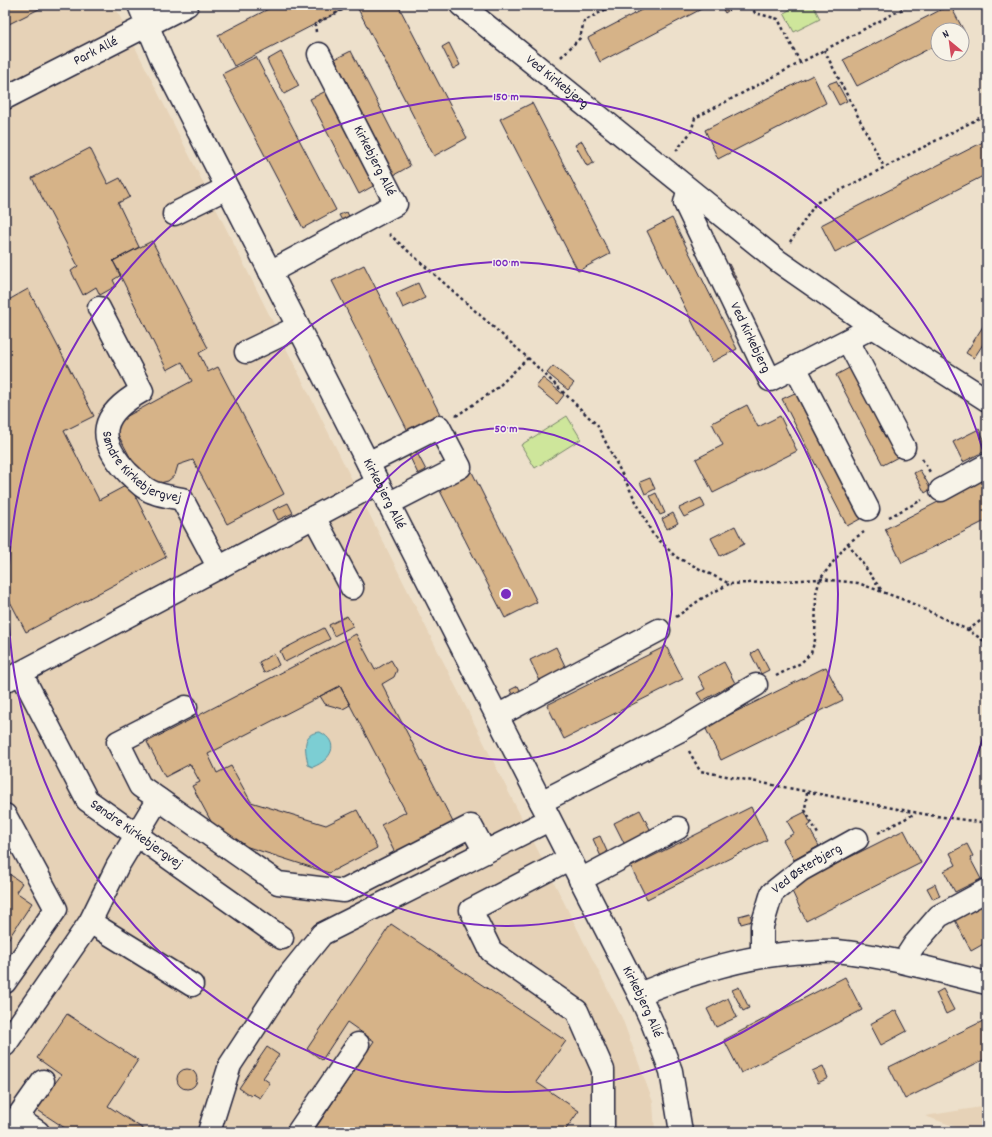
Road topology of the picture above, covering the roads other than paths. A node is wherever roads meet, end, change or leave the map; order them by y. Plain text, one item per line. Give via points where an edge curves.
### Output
1 (139, 5) edge
2 (187, 5) edge
3 (461, 5) edge
4 (148, 25) junction
5 (318, 54) road end
6 (5, 98) edge
7 (228, 188) junction
8 (688, 191) junction
9 (174, 214) dead end
10 (270, 272) junction
11 (99, 308) dead end
12 (298, 327) junction
13 (873, 328) junction
14 (848, 341) junction
15 (246, 352) dead end
16 (795, 367) junction
17 (987, 400) edge
18 (904, 447) road end
19 (368, 463) junction
20 (987, 465) edge
21 (378, 483) junction
22 (941, 490) road end
23 (388, 504) junction
24 (314, 517) junction
25 (873, 519) road end
26 (219, 568) junction
27 (352, 588) dead end
28 (660, 630) road end
29 (13, 677) edge
30 (756, 685) road end
31 (186, 707) dead end
32 (497, 716) junction
33 (158, 799) junction
34 (545, 811) junction
35 (5, 815) edge
36 (678, 828) dead end
37 (138, 834) junction
38 (857, 839) road end
39 (485, 852) junction
40 (569, 859) junction
41 (580, 880) junction
42 (987, 890) edge
43 (90, 922) junction
44 (282, 938) dead end
45 (762, 956) junction
46 (903, 962) junction
47 (5, 982) edge
48 (987, 983) edge
49 (192, 985) dead end
50 (639, 994) junction
51 (358, 1044) dead end
52 (5, 1045) edge
53 (44, 1082) dead end
54 (38, 1132) edge
55 (209, 1132) edge
56 (298, 1132) edge
57 (603, 1132) edge
58 (681, 1132) edge

1 - 4 street, Kirkebjerg Allé
2 - 4 street, Park Allé
3 - 8 street, Ved Kirkebjerg
4 - 6 street, Park Allé
4 - 7 street, Kirkebjerg Allé via 162,60
5 - 10 street, Kirkebjerg Allé via 396,204
7 - 9 street
7 - 10 street, Kirkebjerg Allé
8 - 13 street, Ved Kirkebjerg via 778,261
8 - 16 street, Ved Kirkebjerg via 685,203 770,380
10 - 12 street, Kirkebjerg Allé
11 - 26 street, Søndre Kirkebjergvej via 142,391 126,400 110,417 106,436 112,452 122,466 145,488 154,493 182,499
12 - 15 street
12 - 19 street, Kirkebjerg Allé
13 - 14 street, Ved Kirkebjerg
13 - 17 street, Ved Kirkebjerg
14 - 16 street, Ved Kirkebjerg
14 - 18 street
16 - 25 street
19 - 21 street, Kirkebjerg Allé
19 - 23 street via 439,427 460,467
20 - 22 street
21 - 23 street, Kirkebjerg Allé
21 - 24 street, Søndre Kirkebjergvej
23 - 32 street, Kirkebjerg Allé
24 - 26 street, Søndre Kirkebjergvej
24 - 27 street
26 - 29 street, Søndre Kirkebjergvej
28 - 32 street
29 - 37 street, Søndre Kirkebjergvej via 87,800
30 - 34 street
31 - 33 street via 118,742 140,786
32 - 34 street, Kirkebjerg Allé
33 - 37 street
33 - 39 street via 278,883 344,891 471,826
34 - 39 street
34 - 40 street, Kirkebjerg Allé
35 - 47 street via 56,909
36 - 41 street
37 - 43 street via 117,867
37 - 44 street, Søndre Kirkebjergvej
38 - 45 street, Ved Østerbjerg via 801,870 772,892 762,926
39 - 55 street via 322,934 288,975 230,1066
40 - 41 street, Kirkebjerg Allé
40 - 57 street via 471,910 491,951 577,1011 603,1070
41 - 50 street, Kirkebjerg Allé
42 - 46 street via 939,916
43 - 49 street
43 - 52 street
45 - 46 street via 835,951
45 - 50 street via 714,967
46 - 48 street
50 - 58 street, Kirkebjerg Allé via 669,1065 678,1103
51 - 56 street
53 - 54 street via 17,1118

